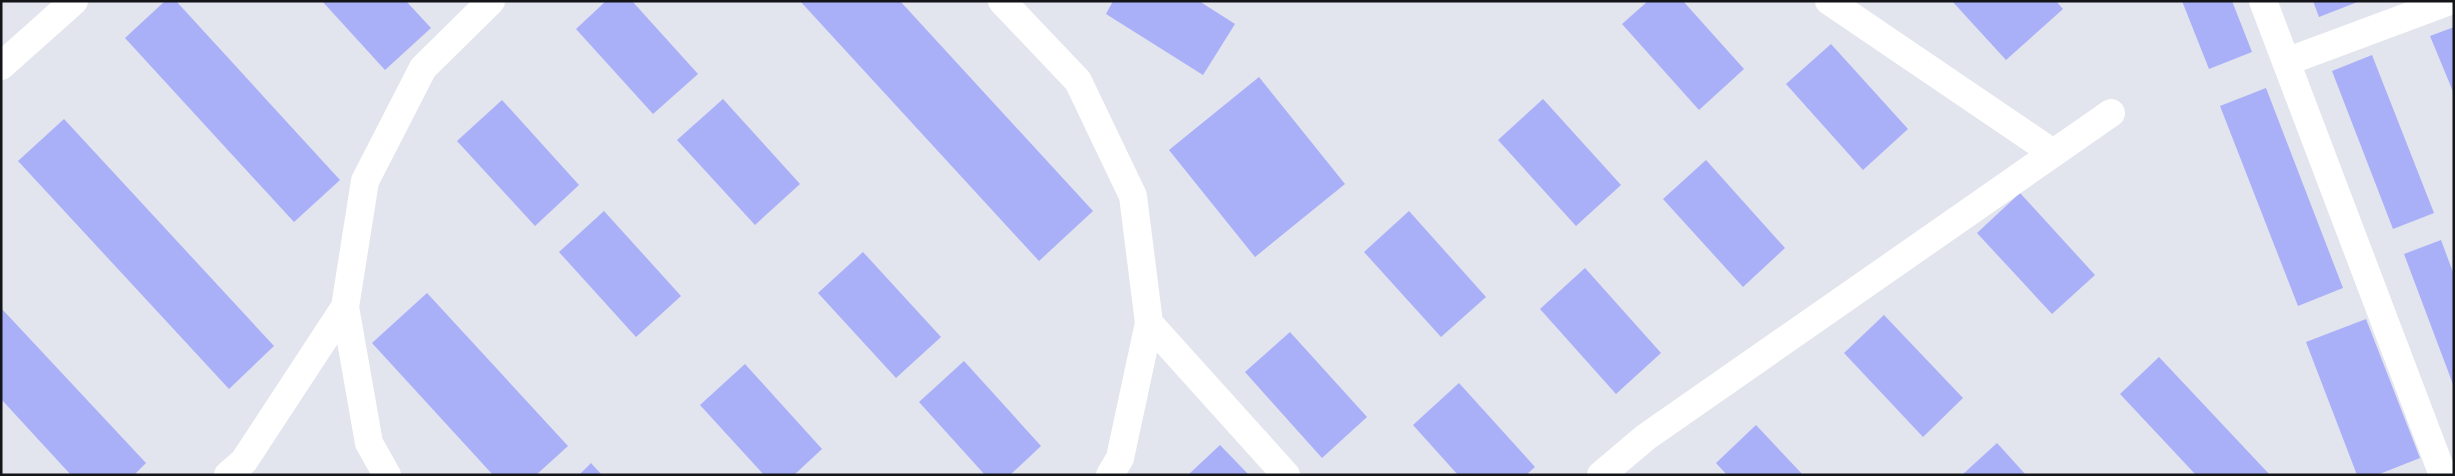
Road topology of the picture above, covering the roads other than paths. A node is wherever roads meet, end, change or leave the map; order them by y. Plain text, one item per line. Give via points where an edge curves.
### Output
1 (74, 1) edge
2 (491, 1) edge
3 (1002, 1) edge
4 (1829, 1) edge
5 (2263, 1) edge
6 (2450, 1) edge
7 (2286, 62) junction
8 (1, 66) edge
9 (2110, 112) dead end
10 (2053, 153) junction
11 (345, 307) junction
12 (1149, 323) junction
13 (228, 475) edge
14 (387, 475) edge
15 (1110, 475) edge
16 (1286, 475) edge
17 (1601, 475) edge
18 (2443, 475) edge

1 - 8 lane
2 - 11 lane via 423,68 365,181
3 - 12 lane via 1078,81 1133,196
4 - 10 lane
5 - 7 lane
6 - 7 lane
7 - 18 lane
9 - 10 lane
10 - 17 lane via 1646,437
11 - 13 lane via 244,461
11 - 14 lane via 369,443
12 - 15 lane via 1120,458
12 - 16 lane

